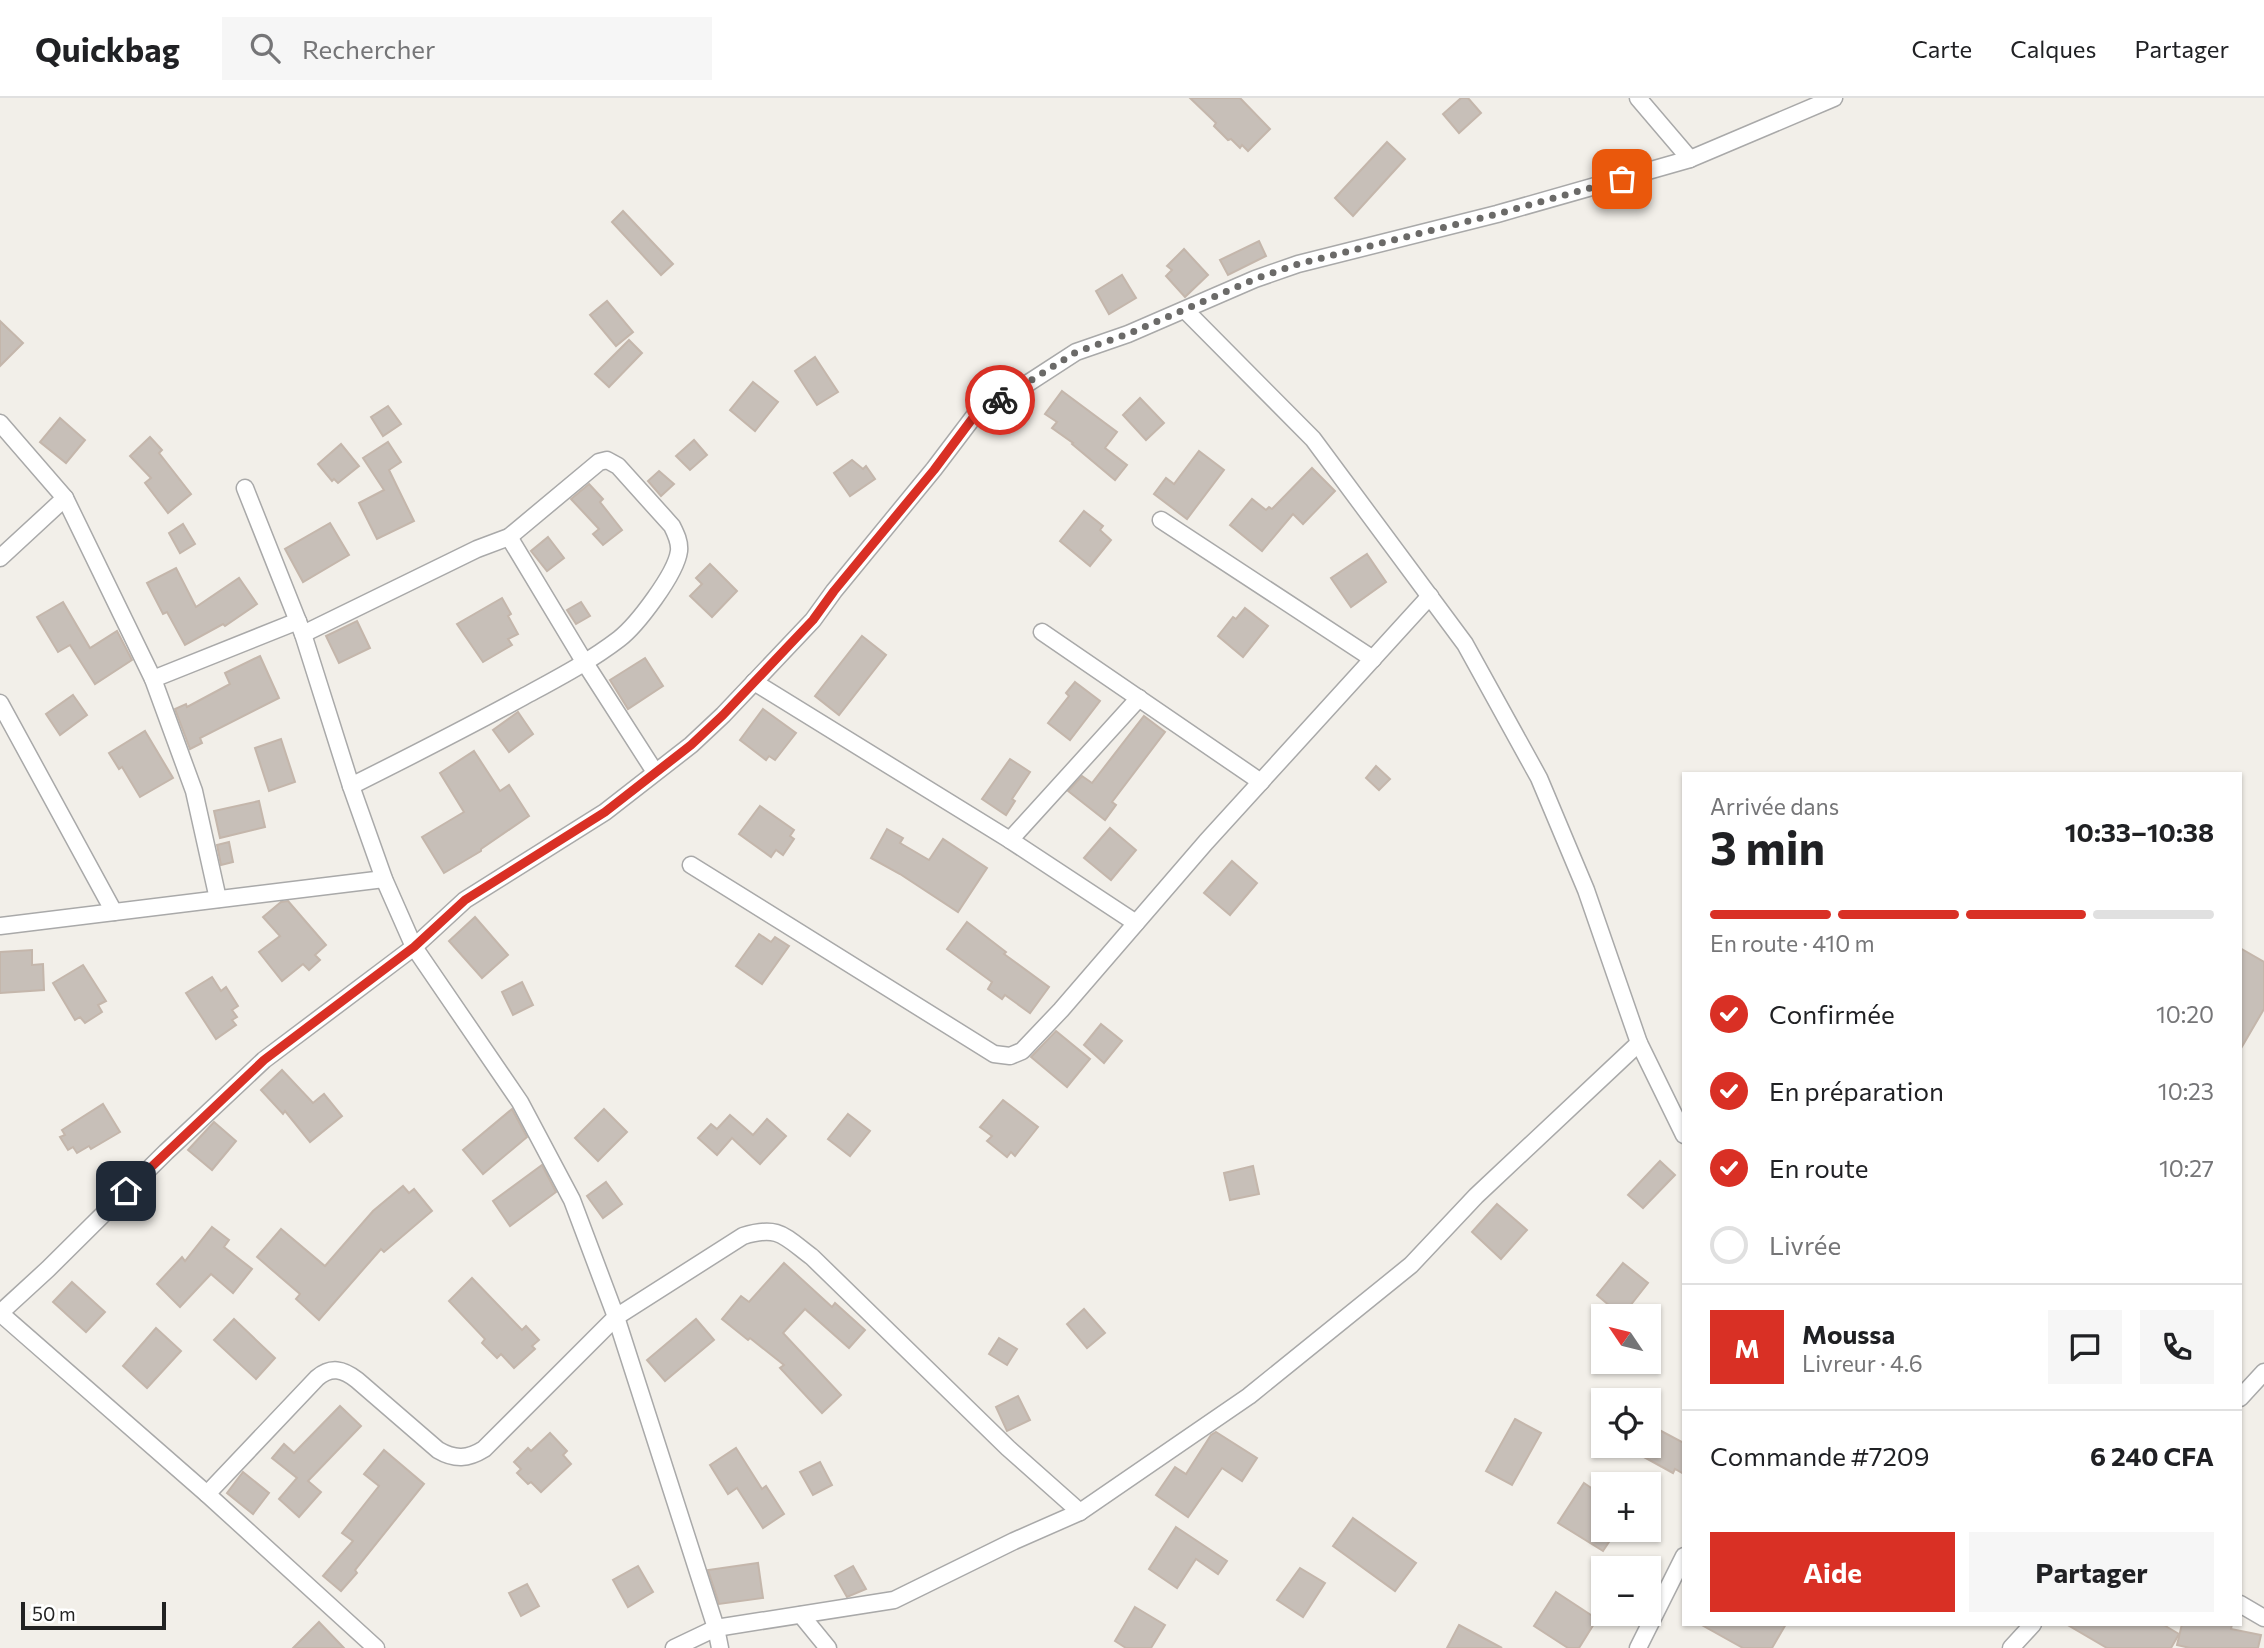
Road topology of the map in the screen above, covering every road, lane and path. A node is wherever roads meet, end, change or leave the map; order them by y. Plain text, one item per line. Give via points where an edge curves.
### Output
1 (1638, 98) edge
2 (1833, 98) edge
3 (1690, 159) junction
4 (1185, 310) junction
5 (0, 424) edge
6 (245, 488) dead end
7 (65, 498) junction
8 (1161, 520) dead end
9 (509, 537) junction
10 (0, 558) edge
11 (1430, 596) junction
12 (300, 627) junction
13 (1042, 632) dead end
14 (1373, 659) junction
15 (585, 663) junction
16 (153, 679) junction
17 (754, 682) junction
18 (1139, 698) junction
19 (0, 703) edge
20 (655, 772) junction
21 (1261, 782) junction
22 (351, 786) junction
23 (1010, 840) junction
24 (691, 865) dead end
25 (384, 879) junction
26 (218, 899) junction
27 (114, 912) junction
28 (1136, 923) junction
29 (0, 926) edge
30 (414, 947) junction
31 (1639, 1043) junction
32 (1682, 1131) edge
33 (0, 1313) edge
34 (616, 1317) junction
35 (2264, 1371) edge
36 (2242, 1396) edge
37 (207, 1494) junction
38 (1080, 1512) junction
39 (1682, 1560) edge
40 (2242, 1605) edge
41 (801, 1615) junction
42 (2264, 1618) edge
43 (2031, 1626) edge
44 (716, 1628) junction
45 (376, 1648) edge
46 (674, 1648) edge
47 (720, 1648) edge
48 (828, 1648) edge
49 (1638, 1648) edge
50 (2011, 1648) edge

1 - 3 street
2 - 3 street
3 - 4 street via 1298,264
4 - 11 street via 1313,439
4 - 17 street via 1076,352 978,411 813,620
5 - 7 street
6 - 12 street
7 - 10 street
7 - 16 street
8 - 14 street
9 - 12 street
9 - 15 street
9 - 15 street via 587,471 607,460 618,466 672,526 679,551 649,607 622,637
11 - 14 street
11 - 31 street via 1465,644 1539,778 1586,890
12 - 16 street
12 - 22 street
13 - 18 street
14 - 21 street
15 - 20 street
15 - 22 street
16 - 26 street via 194,792
17 - 20 street via 691,745
17 - 23 street
18 - 21 street
18 - 23 street
19 - 27 street
20 - 30 street via 605,812 465,900
21 - 28 street
22 - 25 street
23 - 28 street
24 - 28 street via 994,1054 1010,1056 1022,1051
25 - 26 street
25 - 30 street
26 - 27 street
27 - 29 street
30 - 33 street via 264,1060
30 - 34 street via 520,1102 572,1200
31 - 32 street
31 - 38 street via 1476,1196 1411,1265 1249,1396
33 - 37 street
34 - 37 street via 472,1457 458,1458 438,1450 346,1371 337,1369 317,1378
34 - 38 street via 743,1236 773,1231 813,1257 1007,1448
34 - 44 street
35 - 36 street
37 - 45 street
38 - 41 street via 894,1600
39 - 49 street
40 - 42 street
41 - 44 street
41 - 48 street
43 - 50 street
44 - 46 street
44 - 47 street

